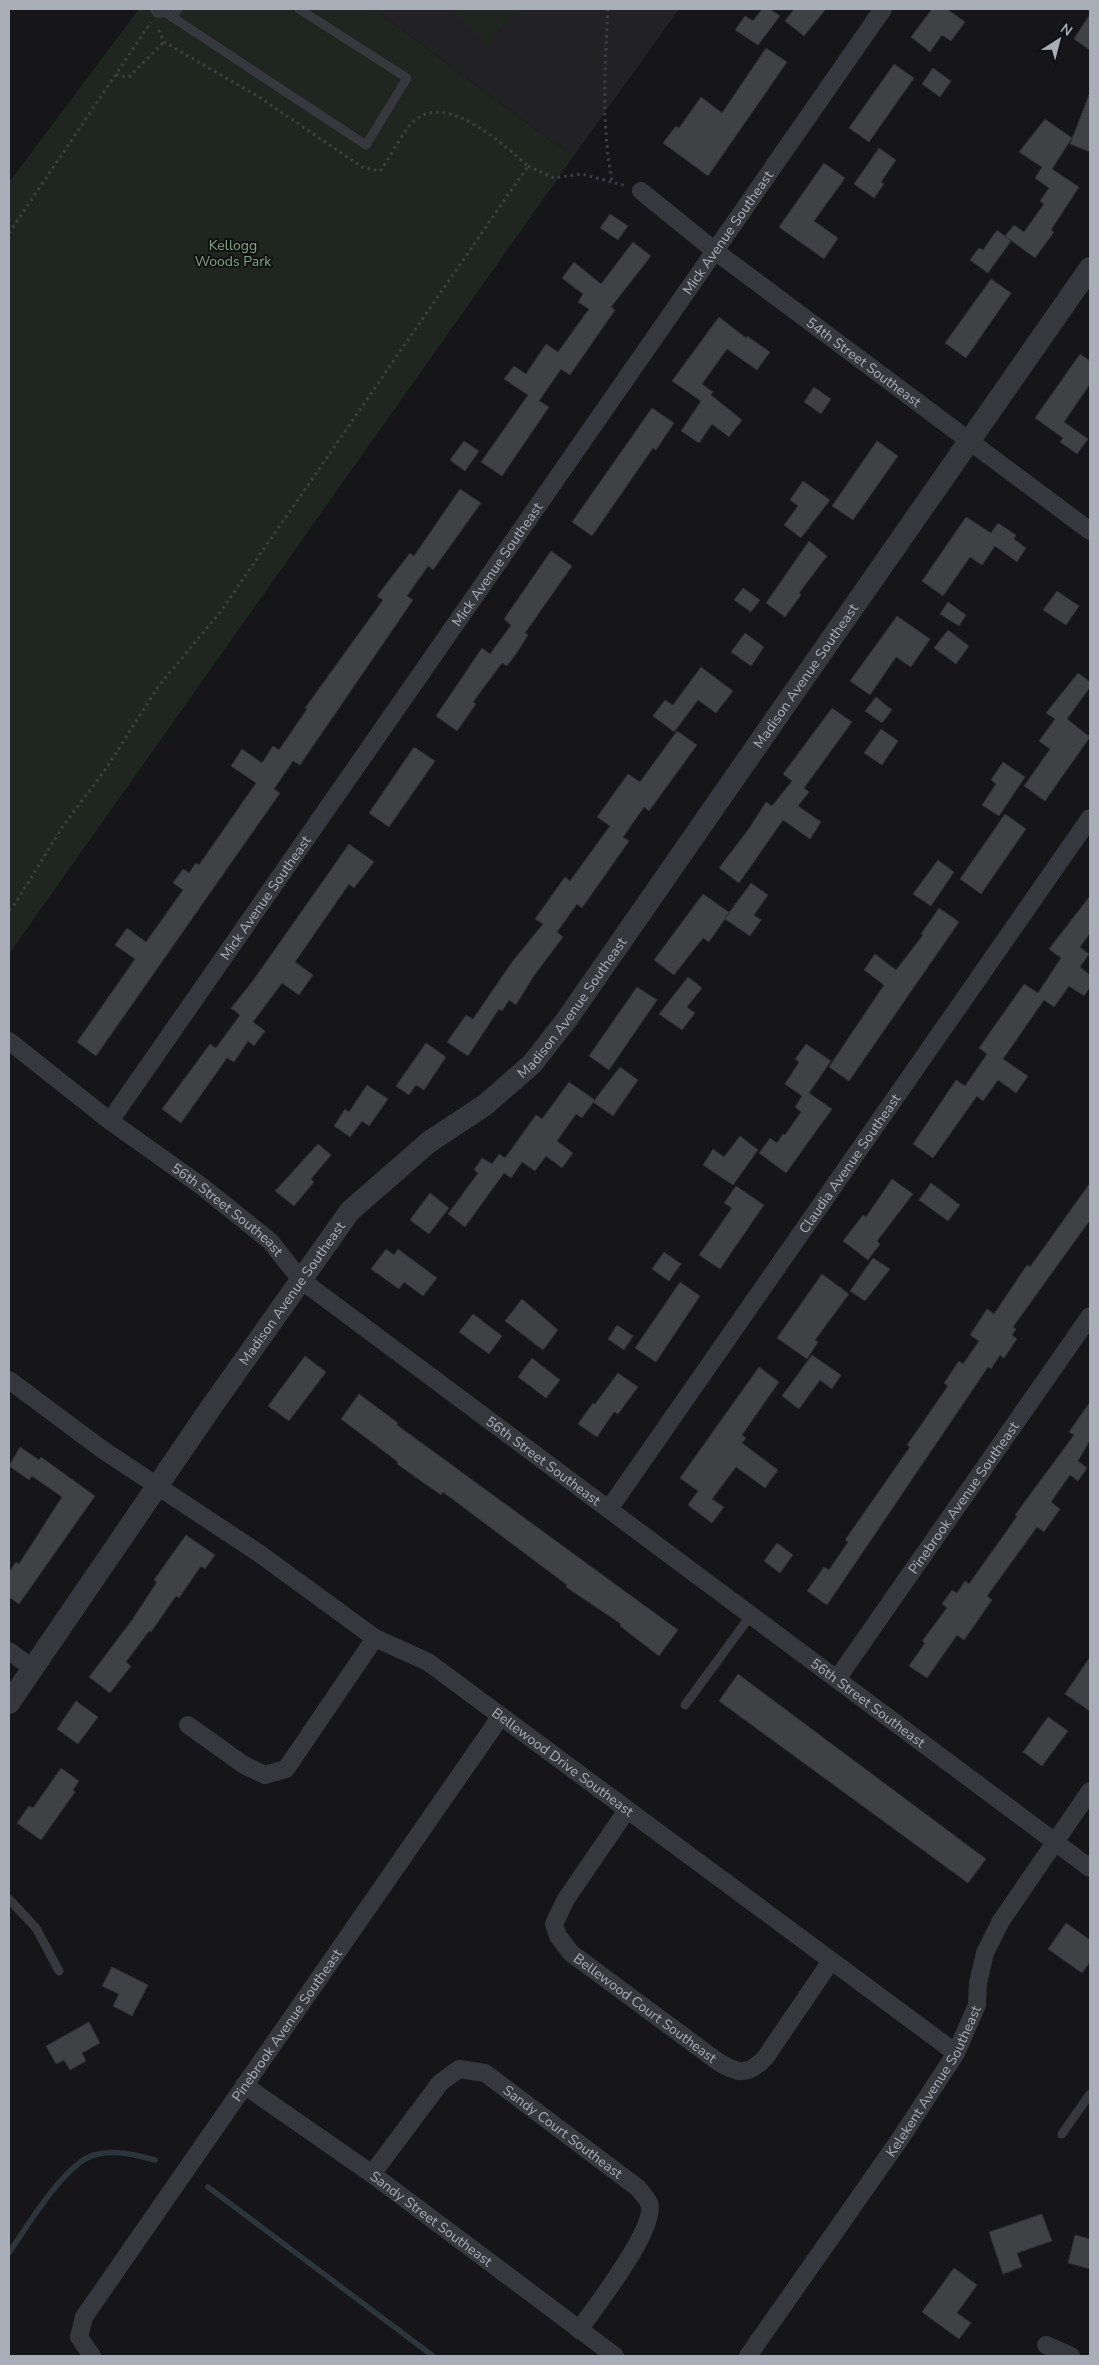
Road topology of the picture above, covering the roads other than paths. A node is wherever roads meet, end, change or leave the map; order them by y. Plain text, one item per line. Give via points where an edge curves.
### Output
1 (178, 9) edge
2 (298, 9) edge
3 (884, 9) edge
4 (164, 12) edge
5 (641, 190) road end
6 (715, 251) junction
7 (1090, 268) edge
8 (968, 439) junction
9 (1090, 531) edge
10 (1090, 818) edge
11 (9, 1041) edge
12 (110, 1121) junction
13 (301, 1280) junction
14 (1090, 1316) edge
15 (9, 1380) edge
16 (158, 1485) junction
17 (609, 1509) junction
18 (751, 1615) junction
19 (375, 1638) junction
20 (9, 1651) edge
21 (32, 1668) junction
22 (837, 1679) junction
23 (9, 1703) edge
24 (685, 1704) dead end
25 (501, 1716) junction
26 (188, 1725) dead end
27 (1090, 1791) edge
28 (627, 1810) junction
29 (1055, 1842) junction
30 (1090, 1868) edge
31 (9, 1899) edge
32 (831, 1961) junction
33 (59, 1971) dead end
34 (956, 2053) junction
35 (244, 2085) junction
36 (1090, 2094) edge
37 (1062, 2134) dead end
38 (372, 2174) junction
39 (579, 2330) junction
40 (1046, 2345) dead end
41 (92, 2356) edge
42 (615, 2356) edge
43 (748, 2356) edge
44 (1071, 2356) edge

1 - 4 lane
2 - 4 lane via 407,78 366,145
3 - 6 street, Mick Avenue Southeast
5 - 6 street, 54th Street Southeast
6 - 8 street, 54th Street Southeast
6 - 12 street, Mick Avenue Southeast
7 - 8 street, Madison Avenue Southeast
8 - 9 street, 54th Street Southeast
8 - 13 street, Madison Avenue Southeast via 773,724 565,1022 532,1064 485,1105 429,1142 350,1212
10 - 17 street, Claudia Avenue Southeast
11 - 12 street, 56th Street Southeast
12 - 13 street, 56th Street Southeast via 200,1185 270,1241
13 - 16 street, Madison Avenue Southeast
13 - 17 street, 56th Street Southeast
14 - 22 street, Pinebrook Avenue Southeast
15 - 16 street, Bellewood Drive Southeast via 103,1450
16 - 19 street, Bellewood Drive Southeast
16 - 21 street, Madison Avenue Southeast
17 - 18 street, 56th Street Southeast
18 - 22 street, 56th Street Southeast
18 - 24 lane
19 - 25 street, Bellewood Drive Southeast via 428,1662
19 - 26 street via 286,1769 265,1775 244,1765
20 - 21 street
21 - 23 street, Madison Avenue Southeast
22 - 29 street, 56th Street Southeast
25 - 28 street, Bellewood Drive Southeast
25 - 35 street, Pinebrook Avenue Southeast
27 - 29 street, Kelekent Avenue Southeast
28 - 32 street, Bellewood Drive Southeast
28 - 32 street, Bellewood Court Southeast via 566,1899 554,1924 558,1936 571,1953 717,2061 744,2072 754,2069 765,2058
29 - 30 street, 56th Street Southeast
29 - 34 street, Kelekent Avenue Southeast via 1001,1921 985,1953 977,2006
31 - 33 lane via 36,1928
32 - 34 street, Bellewood Drive Southeast
34 - 43 street, Kelekent Avenue Southeast via 900,2139
35 - 38 street, Sandy Street Southeast
35 - 41 street, Pinebrook Avenue Southeast via 84,2317 79,2337
36 - 37 lane
38 - 39 street, Sandy Street Southeast
38 - 39 street, Sandy Court Southeast via 440,2083 459,2069 485,2073 638,2188 650,2204 649,2220 626,2263
39 - 42 street, Sandy Street Southeast
40 - 44 street

